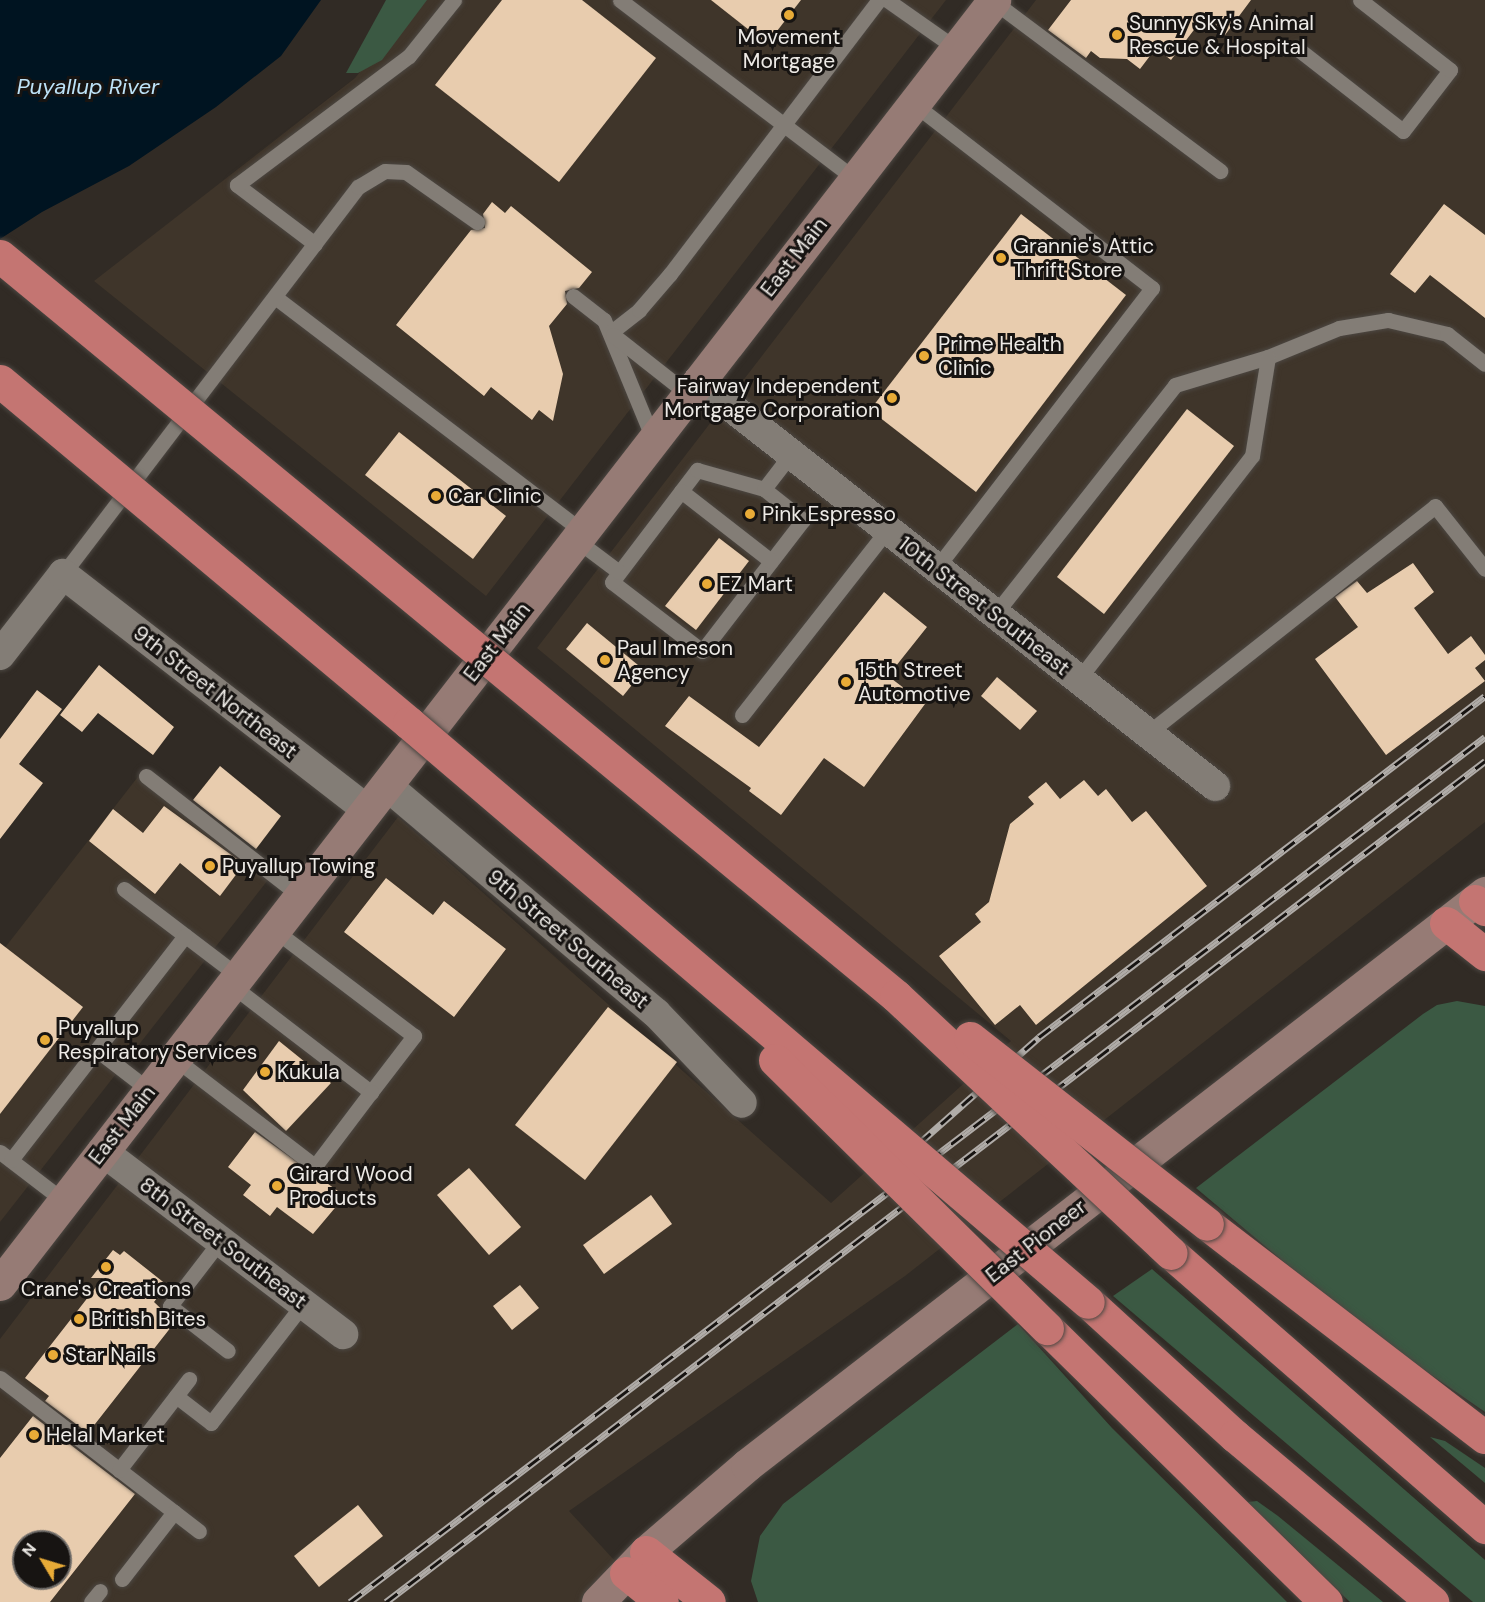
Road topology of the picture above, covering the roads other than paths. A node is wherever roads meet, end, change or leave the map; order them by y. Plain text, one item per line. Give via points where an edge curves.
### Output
1 (454, 0) edge
2 (620, 0) edge
3 (879, 0) edge
4 (887, 0) edge
5 (1360, 0) edge
6 (994, 1) edge
7 (957, 49) junction
8 (1298, 50) dead end
9 (914, 104) junction
10 (784, 125) junction
11 (1220, 171) dead end
12 (855, 179) junction
13 (477, 222) dead end
14 (315, 244) junction
15 (0, 256) edge
16 (573, 296) dead end
17 (275, 297) junction
18 (610, 333) junction
19 (1268, 357) junction
20 (1485, 364) edge
21 (0, 381) edge
22 (693, 387) junction
23 (653, 439) junction
24 (791, 454) junction
25 (764, 489) junction
26 (681, 491) junction
27 (887, 530) junction
28 (579, 535) junction
29 (771, 561) junction
30 (936, 568) junction
31 (1485, 569) edge
32 (619, 572) junction
33 (63, 574) junction
34 (994, 614) junction
35 (0, 655) edge
36 (1078, 680) junction
37 (742, 716) dead end
38 (1148, 733) junction
39 (146, 776) dead end
40 (633, 776) junction
41 (1215, 786) dead end
42 (376, 797) junction
43 (602, 886) junction
44 (124, 889) dead end
45 (299, 895) junction
46 (1482, 901) edge
47 (1446, 923) junction
48 (273, 928) junction
49 (185, 936) junction
50 (1485, 954) edge
51 (233, 980) junction
52 (97, 1050) junction
53 (174, 1058) junction
54 (150, 1090) junction
55 (371, 1092) junction
56 (742, 1103) dead end
57 (102, 1151) junction
58 (5, 1156) edge
59 (64, 1201) junction
60 (220, 1241) junction
61 (3, 1274) edge
62 (303, 1304) junction
63 (343, 1335) dead end
64 (228, 1351) dead end
65 (189, 1379) dead end
66 (2, 1383) edge
67 (176, 1396) junction
68 (1485, 1437) edge
69 (119, 1470) junction
70 (174, 1512) junction
71 (1485, 1527) edge
72 (199, 1531) dead end
73 (636, 1563) junction
74 (122, 1578) dead end
75 (598, 1602) edge
76 (662, 1602) edge
77 (709, 1602) edge
78 (1326, 1602) edge
79 (1432, 1602) edge

1 - 14 lane via 409,56 237,185
2 - 10 lane
3 - 10 lane
4 - 7 lane
5 - 8 lane via 1450,70 1403,131
6 - 7 main road, East Main
6 - 11 lane
7 - 9 main road, East Main
9 - 12 main road, East Main
9 - 30 lane via 1152,288
10 - 12 lane
10 - 18 lane via 670,274 639,310
12 - 22 main road, East Main
13 - 14 lane via 418,177 385,171 358,187
14 - 17 lane
15 - 40 highway, bridge
16 - 18 lane via 604,320
17 - 28 lane
17 - 33 lane
18 - 22 lane
18 - 23 lane
19 - 20 lane via 1339,328 1388,320 1447,334
19 - 34 lane via 1174,385
19 - 36 lane via 1252,456
21 - 43 highway, bridge
22 - 23 main road, East Main
22 - 24 street, 10th Street Southeast
23 - 28 main road, East Main
24 - 25 lane
24 - 27 street, 10th Street Southeast
25 - 26 lane via 697,470
25 - 29 lane via 803,520
26 - 29 lane
26 - 32 lane
27 - 30 street, 10th Street Southeast
27 - 37 lane
28 - 32 lane
28 - 42 main road, East Main
29 - 32 lane via 702,651 612,582
30 - 34 street, 10th Street Southeast
31 - 38 lane via 1435,506
33 - 35 street
33 - 42 street, 9th Street Northeast
34 - 36 street, 10th Street Southeast
36 - 38 street, 10th Street Southeast
38 - 41 street, 10th Street Southeast
39 - 45 lane
40 - 68 highway, bridge
40 - 71 highway, bridge via 896,996 1287,1358
42 - 45 main road, East Main
42 - 56 street, 9th Street Southeast via 656,1013
43 - 78 highway, bridge
43 - 79 highway, bridge
44 - 49 lane
45 - 48 main road, East Main
46 - 47 main road, East Pioneer
47 - 50 highway
47 - 73 main road, East Pioneer via 747,1464
48 - 51 main road, East Main
48 - 55 lane via 414,1036
49 - 51 lane
49 - 52 lane
51 - 53 main road, East Main
51 - 55 lane
52 - 54 lane
52 - 58 lane
53 - 54 main road, East Main
53 - 55 lane via 315,1166
54 - 57 main road, East Main
57 - 59 main road, East Main
57 - 60 street, 8th Street Southeast
58 - 59 lane
59 - 61 main road, East Main
60 - 62 street, 8th Street Southeast
60 - 64 lane via 170,1306
62 - 63 street, 8th Street Southeast
62 - 67 lane via 211,1423
65 - 67 lane
66 - 69 lane
67 - 69 lane
69 - 70 lane
70 - 72 lane
70 - 74 lane
73 - 75 main road, East Pioneer
73 - 76 highway
73 - 77 highway

